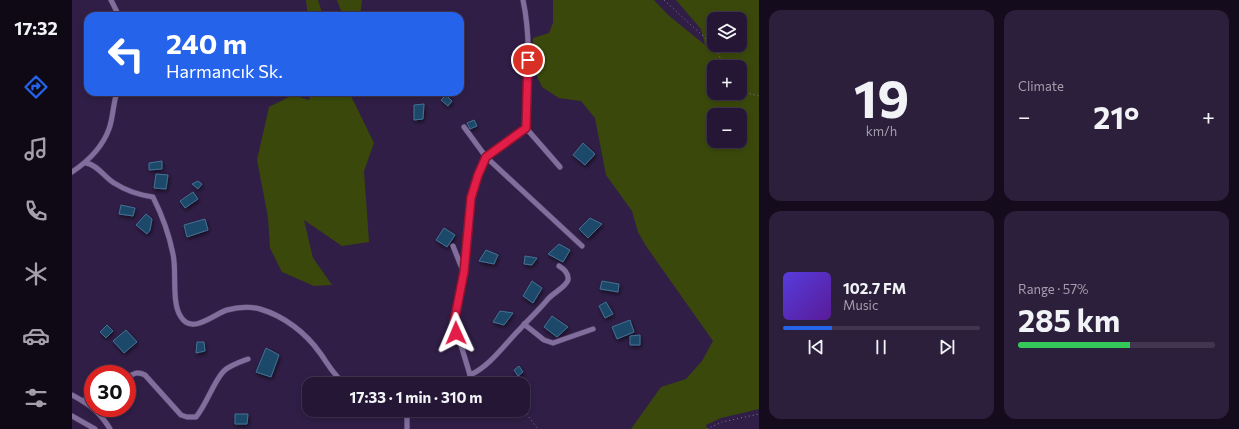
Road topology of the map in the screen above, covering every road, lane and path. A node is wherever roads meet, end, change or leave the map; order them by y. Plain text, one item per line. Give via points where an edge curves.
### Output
1 (111, 0) edge
2 (523, 0) edge
3 (664, 0) edge
4 (117, 12) edge
5 (721, 60) edge
6 (747, 93) edge
7 (115, 96) edge
8 (759, 96) edge
9 (464, 127) dead end
10 (526, 128) junction
11 (486, 157) junction
12 (86, 163) junction
13 (560, 167) dead end
14 (72, 172) edge
15 (453, 246) dead end
16 (582, 246) dead end
17 (559, 266) dead end
18 (464, 272) junction
19 (524, 324) junction
20 (593, 329) dead end
21 (248, 359) dead end
22 (136, 373) edge
23 (470, 375) joint
24 (337, 377) edge
25 (72, 395) edge
26 (83, 401) joint
27 (759, 414) edge
28 (72, 416) edge
29 (407, 417) edge
30 (530, 417) edge
31 (95, 429) edge
32 (110, 429) edge
33 (407, 429) edge
34 (538, 429) edge
35 (707, 429) edge

1 - 4 street
2 - 10 street via 527,17
3 - 5 path via 716,48
6 - 8 path
7 - 12 street via 108,129
9 - 11 street
10 - 11 street
10 - 13 street
11 - 16 street
11 - 18 street via 471,198
12 - 14 street
12 - 24 street via 92,164 113,182 128,190 153,197 166,226 174,255 177,306 181,318 197,324 217,314 241,307 260,309 299,330 310,340
15 - 18 street
17 - 19 street via 567,273 566,284 553,293
18 - 23 street via 454,322
19 - 20 street via 544,340 553,343
19 - 23 street via 488,362
21 - 22 street via 223,372 196,417 181,415 145,375
25 - 26 street
26 - 32 street via 102,416
27 - 35 path via 722,422
28 - 31 street
29 - 33 street
30 - 34 path

